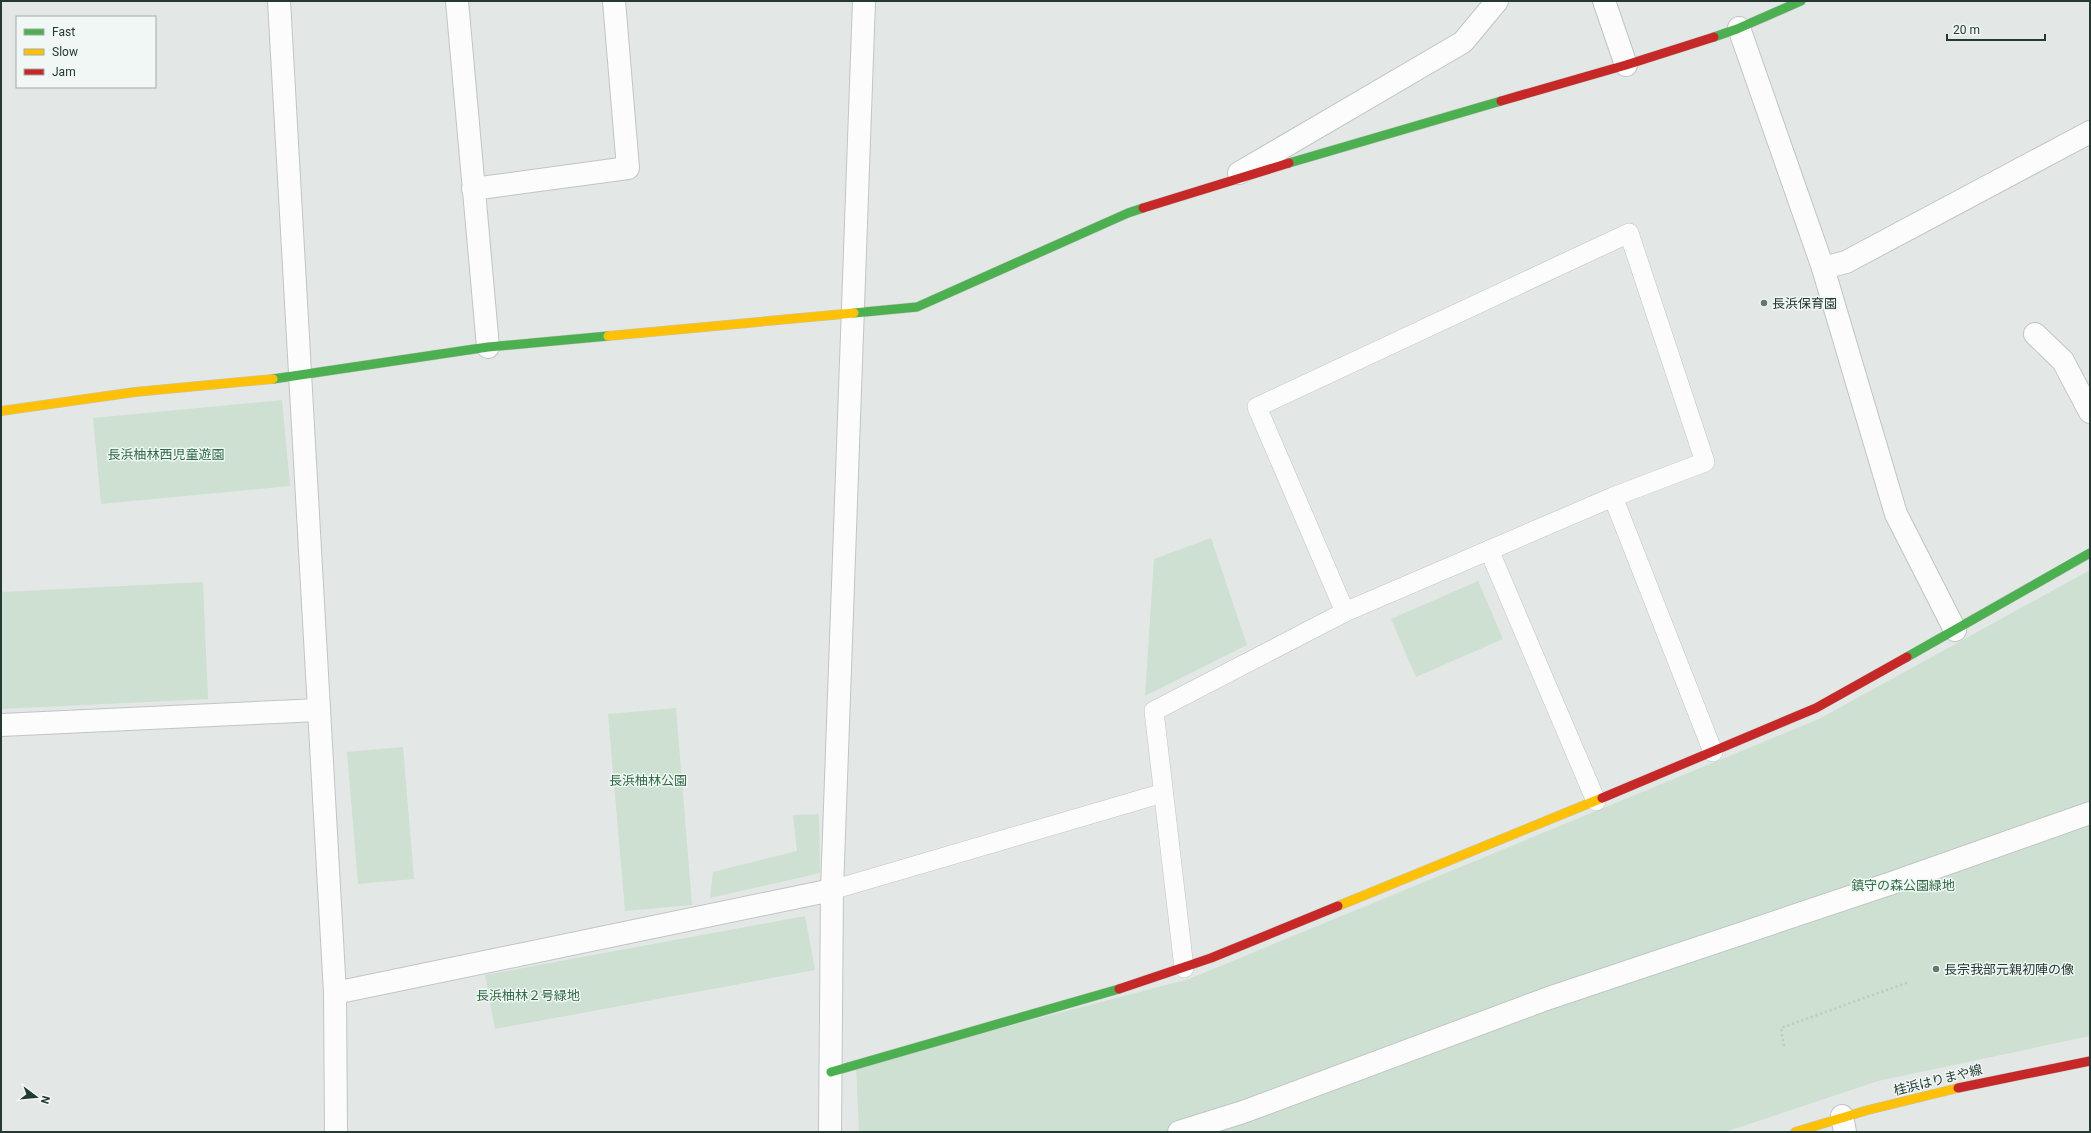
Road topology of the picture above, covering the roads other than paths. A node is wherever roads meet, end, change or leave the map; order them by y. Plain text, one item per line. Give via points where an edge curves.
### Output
1 (279, 1) edge
2 (457, 1) edge
3 (614, 1) edge
4 (864, 1) edge
5 (1498, 1) edge
6 (1604, 1) edge
7 (1801, 1) edge
8 (1739, 28) junction
9 (1626, 65) junction
10 (2090, 132) edge
11 (1226, 181) junction
12 (473, 189) junction
13 (1823, 268) junction
14 (852, 314) junction
15 (2035, 334) dead end
16 (488, 347) junction
17 (301, 376) junction
18 (1, 411) edge
19 (2090, 412) edge
20 (1613, 497) junction
21 (1489, 550) junction
22 (2090, 553) edge
23 (1345, 612) junction
24 (1955, 630) junction
25 (318, 710) junction
26 (1, 725) edge
27 (1714, 752) junction
28 (1163, 793) junction
29 (1596, 800) junction
30 (2090, 813) edge
31 (832, 890) junction
32 (1184, 968) junction
33 (335, 993) junction
34 (2090, 1061) edge
35 (831, 1072) junction
36 (1844, 1124) edge
37 (336, 1132) edge
38 (830, 1132) edge
39 (1179, 1132) edge
40 (1795, 1132) edge

1 - 17 street
2 - 12 street
3 - 12 street via 628,168
4 - 14 street
5 - 11 street via 1463,42
6 - 9 street
7 - 8 street
8 - 9 street
8 - 13 street
9 - 11 street
10 - 13 street via 1846,262
11 - 14 street via 1128,213 916,307
12 - 16 street
13 - 24 street via 1896,514
14 - 16 street
14 - 31 street
15 - 19 street via 2064,361
16 - 17 street
17 - 18 street via 135,392
17 - 25 street
20 - 21 lane
20 - 23 lane via 1705,462 1629,233 1257,407
20 - 27 lane
21 - 23 lane
21 - 29 lane
22 - 24 street
23 - 28 lane via 1154,711
24 - 27 street via 1816,708
25 - 26 street
25 - 33 street
27 - 29 street
28 - 31 lane
28 - 32 lane
29 - 32 street
30 - 39 street via 1549,998 1243,1112
31 - 33 street
31 - 35 street
32 - 35 street via 1130,986
33 - 37 street
34 - 36 street, 桂浜はりまや線 via 2004,1077
35 - 38 street
36 - 40 street, 桂浜はりまや線

